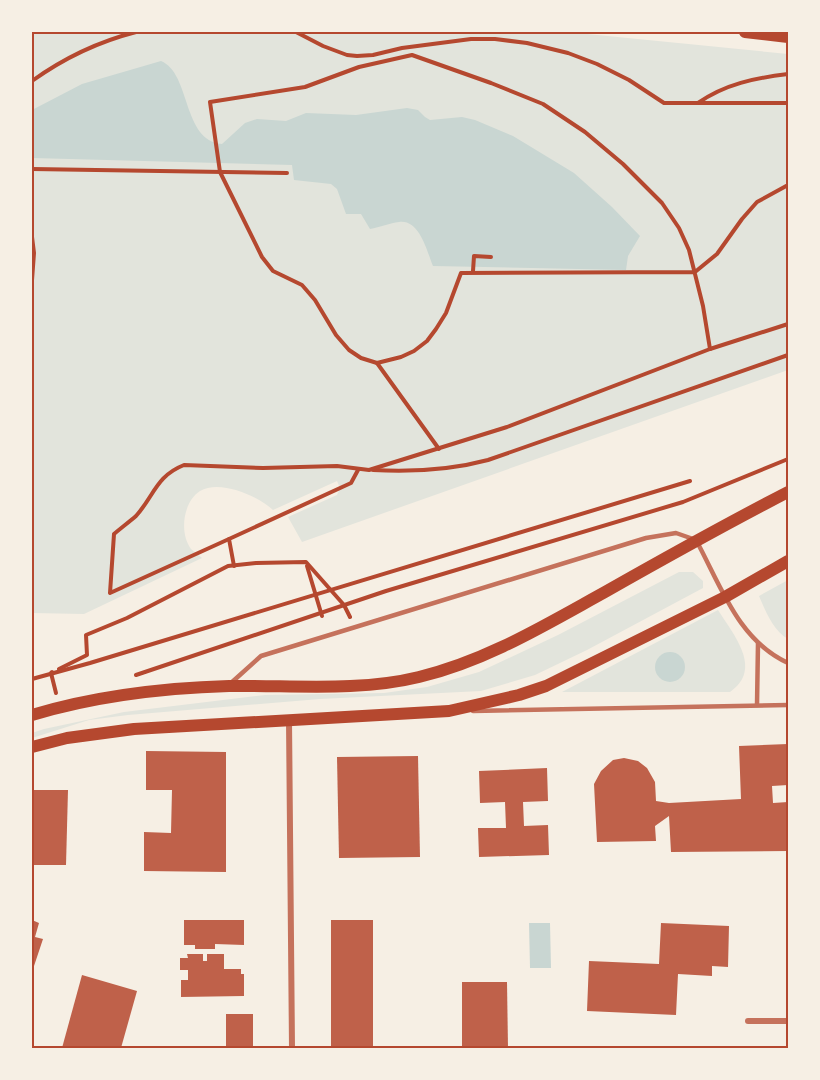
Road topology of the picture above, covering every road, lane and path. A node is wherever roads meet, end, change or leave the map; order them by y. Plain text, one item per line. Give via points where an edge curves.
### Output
1 (136, 32) edge
2 (296, 32) edge
3 (745, 32) edge
4 (789, 37) edge
5 (789, 74) edge
6 (32, 81) edge
7 (789, 103) edge
8 (697, 104) junction
9 (32, 170) edge
10 (220, 170) junction
11 (287, 173) dead end
12 (789, 185) edge
13 (32, 237) edge
14 (490, 257) dead end
15 (473, 272) junction
16 (695, 272) junction
17 (32, 280) edge
18 (789, 324) edge
19 (710, 349) junction
20 (789, 355) edge
21 (377, 363) junction
22 (438, 449) junction
23 (789, 459) edge
24 (358, 470) junction
25 (369, 470) junction
26 (690, 481) dead end
27 (789, 492) edge
28 (229, 539) junction
29 (696, 540) junction
30 (789, 561) edge
31 (306, 562) junction
32 (234, 566) junction
33 (331, 590) junction
34 (316, 594) junction
35 (725, 597) junction
36 (344, 605) junction
37 (321, 614) junction
38 (354, 628) junction
39 (758, 643) junction
40 (789, 663) edge
41 (51, 673) junction
42 (133, 676) dead end
43 (32, 679) edge
44 (226, 686) junction
45 (757, 705) junction
46 (789, 705) edge
47 (449, 711) junction
48 (32, 716) edge
49 (289, 720) junction
50 (32, 747) edge
51 (748, 1021) dead end
52 (789, 1021) edge
53 (292, 1048) edge

1 - 6 path via 75,54
2 - 8 path via 323,46 357,56 471,39 527,43 597,64 664,103
3 - 4 main road
5 - 8 path via 723,88
7 - 8 path
9 - 10 path
10 - 11 path
10 - 16 path via 210,102 305,87 359,67 412,55 543,105 585,132 662,203 679,228
10 - 21 path via 262,257 273,271 302,285 349,350
12 - 16 path via 757,202 712,260
13 - 17 path
14 - 15 path via 474,256
15 - 16 path
15 - 21 path via 461,273 446,313 427,341 402,357
16 - 19 path
18 - 19 path
19 - 22 path via 507,427
20 - 25 path via 488,460 400,472
21 - 22 path
22 - 25 path
23 - 36 path via 683,502
24 - 25 path
24 - 28 path via 351,483
24 - 28 path via 337,466 263,468 198,464 172,469 136,515 114,534 110,593
26 - 33 path
27 - 29 main road
28 - 32 path
29 - 35 lane
29 - 38 lane via 676,533 646,538
29 - 44 main road via 526,635 465,663 384,684
30 - 35 main road
31 - 32 path
31 - 33 path
31 - 34 path
32 - 41 path via 86,634 87,655
33 - 34 path
33 - 36 path
34 - 37 path
34 - 41 path
35 - 39 lane
35 - 47 main road via 546,686
36 - 37 path
36 - 38 path
37 - 42 path
38 - 44 lane via 261,656
39 - 40 lane
39 - 45 lane
41 - 43 path
44 - 48 main road via 132,694
45 - 46 lane
45 - 47 lane
47 - 49 main road
49 - 50 main road via 134,729
49 - 53 street
51 - 52 street

